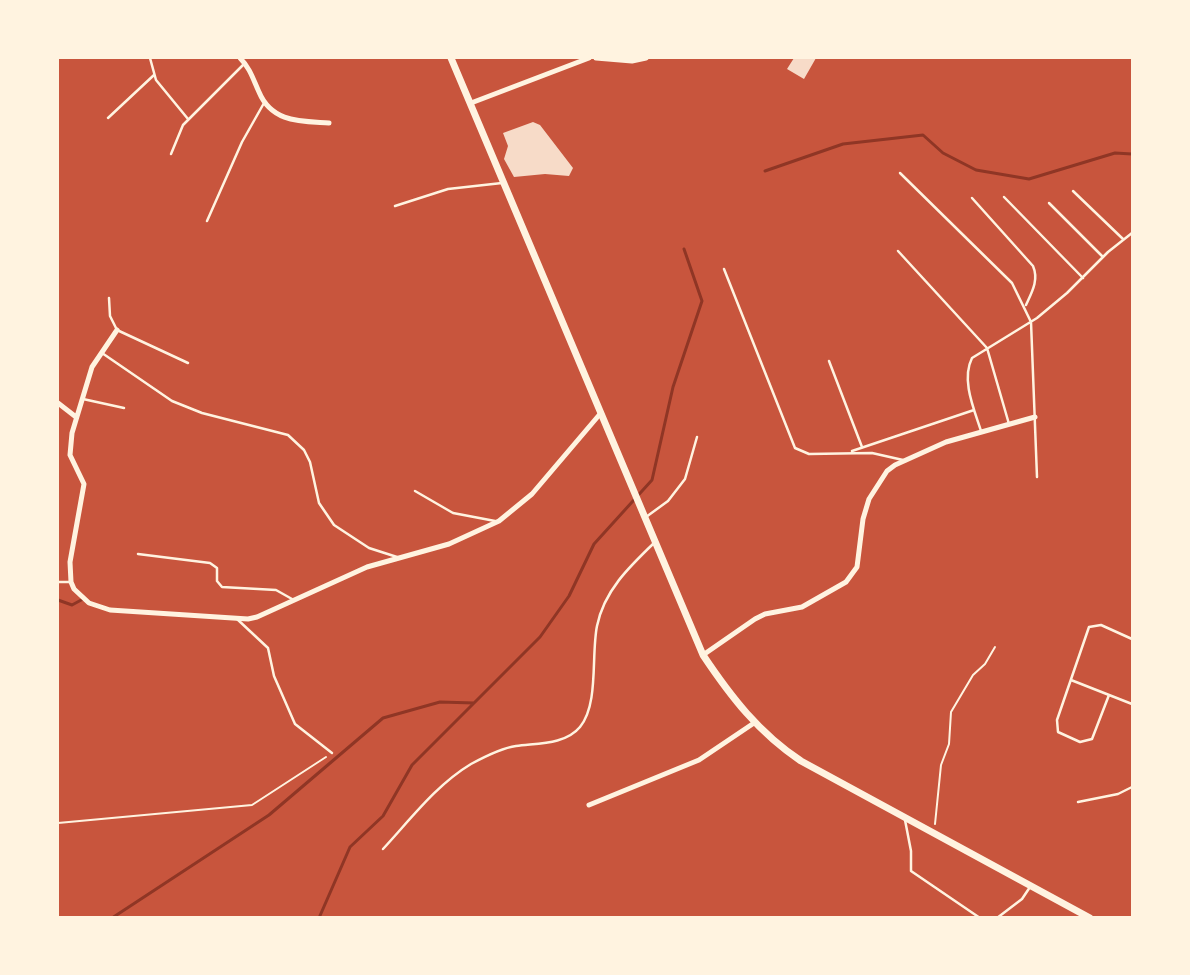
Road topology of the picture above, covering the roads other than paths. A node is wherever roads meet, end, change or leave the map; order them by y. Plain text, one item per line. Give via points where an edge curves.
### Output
1 (150, 58) edge
2 (240, 58) edge
3 (450, 58) edge
4 (590, 58) edge
5 (596, 58) edge
6 (646, 58) edge
7 (245, 64) junction
8 (154, 76) junction
9 (264, 103) junction
10 (470, 103) junction
11 (108, 118) dead end
12 (188, 119) junction
13 (330, 122) dead end
14 (171, 154) dead end
15 (900, 173) dead end
16 (504, 183) junction
17 (1073, 191) dead end
18 (1004, 197) dead end
19 (972, 198) dead end
20 (1049, 203) dead end
21 (396, 206) dead end
22 (207, 221) dead end
23 (1132, 233) edge
24 (1123, 239) junction
25 (898, 251) dead end
26 (1103, 257) junction
27 (724, 269) dead end
28 (1083, 278) junction
29 (110, 298) dead end
30 (1026, 306) junction
31 (1031, 322) junction
32 (117, 330) junction
33 (986, 348) junction
34 (102, 352) junction
35 (829, 361) dead end
36 (188, 363) dead end
37 (81, 399) junction
38 (58, 403) edge
39 (124, 408) dead end
40 (974, 410) junction
41 (600, 414) junction
42 (76, 417) junction
43 (1035, 417) junction
44 (1010, 424) junction
45 (981, 432) junction
46 (697, 437) dead end
47 (862, 447) junction
48 (850, 452) junction
49 (903, 460) junction
50 (1037, 477) dead end
51 (415, 491) dead end
52 (645, 518) junction
53 (499, 521) junction
54 (655, 542) junction
55 (138, 554) dead end
56 (398, 557) junction
57 (58, 582) edge
58 (71, 582) junction
59 (292, 599) junction
60 (237, 619) junction
61 (1132, 639) edge
62 (703, 656) junction
63 (1071, 680) junction
64 (1109, 695) junction
65 (1132, 704) edge
66 (754, 723) junction
67 (332, 753) road end
68 (1132, 787) edge
69 (1078, 802) dead end
70 (589, 805) dead end
71 (904, 818) junction
72 (383, 848) dead end
73 (1031, 886) junction
74 (980, 918) edge
75 (997, 918) edge
76 (1090, 918) edge

1 - 8 lane
2 - 7 street
3 - 10 main road
4 - 10 street
5 - 6 street via 632,61
7 - 9 street
7 - 12 lane
8 - 11 lane
8 - 12 lane
9 - 13 street via 281,118
9 - 22 lane via 234,158
10 - 16 main road
12 - 14 lane
15 - 30 lane via 1012,283
16 - 21 lane via 448,189
16 - 41 main road
17 - 24 lane
18 - 28 lane
19 - 30 lane via 1033,266 1035,281
20 - 26 lane
23 - 24 lane
24 - 26 lane
25 - 33 lane
26 - 28 lane
27 - 48 lane via 795,448 809,454
28 - 31 lane
29 - 32 lane via 110,316
30 - 31 lane
31 - 33 lane
31 - 43 lane
32 - 34 street
32 - 36 lane
33 - 40 lane via 972,358 968,366 967,378
33 - 44 lane
34 - 37 street via 92,367
34 - 56 lane via 172,401 202,413 288,435 304,450 319,502 334,525 370,548
35 - 47 lane
37 - 39 lane
37 - 42 street
38 - 42 street
40 - 45 lane
40 - 47 lane
41 - 52 main road
41 - 53 street via 532,494
42 - 58 street via 70,455 83,479 84,490 70,562
43 - 44 street
43 - 50 lane
44 - 45 street
45 - 49 street
46 - 52 lane via 685,479 668,500
47 - 48 lane
48 - 49 lane
49 - 62 street via 887,472 869,499 857,566 846,582 814,602 755,619
51 - 53 lane via 453,512
52 - 54 main road
53 - 56 street via 449,544
54 - 62 main road
54 - 72 lane via 619,579 603,609 597,626 589,708 580,727 554,741 499,750 470,765 427,800
55 - 59 lane via 210,563 217,568 217,581 222,587 276,590
56 - 59 street
57 - 58 lane
58 - 60 street via 83,599 110,610
59 - 60 street via 257,616
60 - 67 lane via 268,648 274,676 295,724
61 - 63 lane via 1101,625 1090,627
62 - 66 main road
63 - 64 lane
63 - 64 lane via 1056,723 1062,736 1080,742 1092,739
64 - 65 lane
66 - 70 street via 699,760
66 - 71 main road via 771,740 801,761
68 - 69 lane via 1118,794
71 - 73 main road
71 - 74 lane via 911,871
73 - 75 lane via 1022,899
73 - 76 main road

